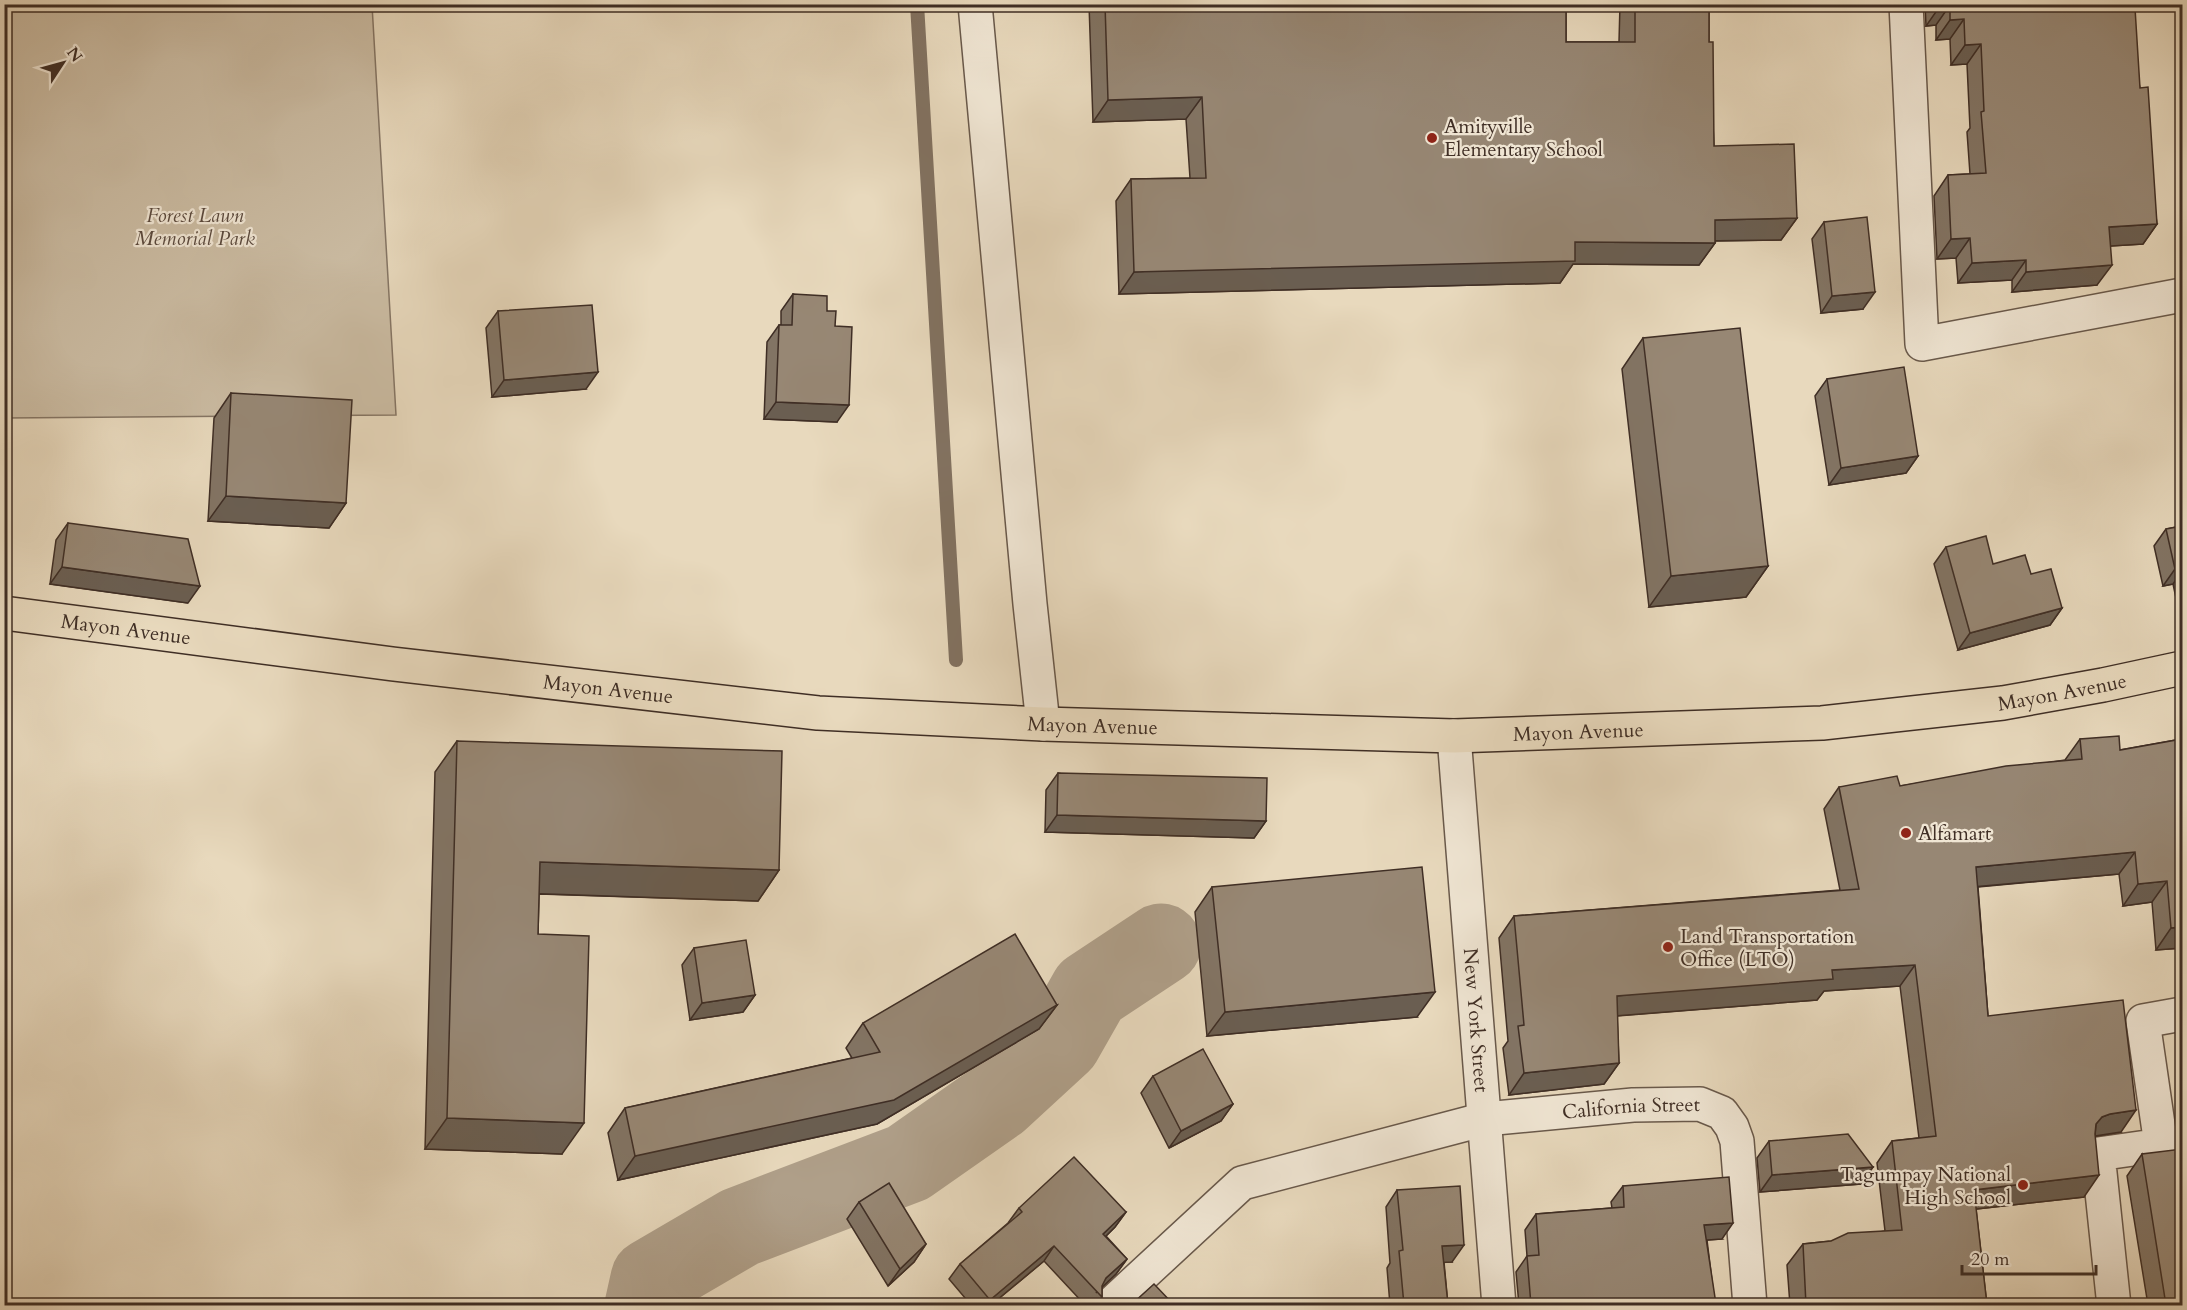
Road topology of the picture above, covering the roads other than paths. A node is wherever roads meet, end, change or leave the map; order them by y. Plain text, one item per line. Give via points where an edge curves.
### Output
1 (975, 4) edge
2 (1906, 4) edge
3 (2182, 295) edge
4 (4, 613) edge
5 (2182, 668) edge
6 (1043, 724) junction
7 (1454, 736) junction
8 (2182, 1014) edge
9 (1485, 1119) junction
10 (1109, 1305) edge
11 (1499, 1305) edge
12 (1750, 1305) edge
13 (2114, 1305) edge

1 - 6 street
2 - 3 street via 1922,344
4 - 6 main road, Mayon Avenue via 393,664 818,713
5 - 7 main road, Mayon Avenue via 2003,703 1822,723
6 - 7 main road, Mayon Avenue
7 - 9 street, New York Street
8 - 13 street via 2144,1021 2161,1145 2098,1154
9 - 10 street, California Street via 1242,1183
9 - 11 street, New York Street
9 - 12 street, California Street via 1644,1105 1700,1104 1722,1113 1737,1141

